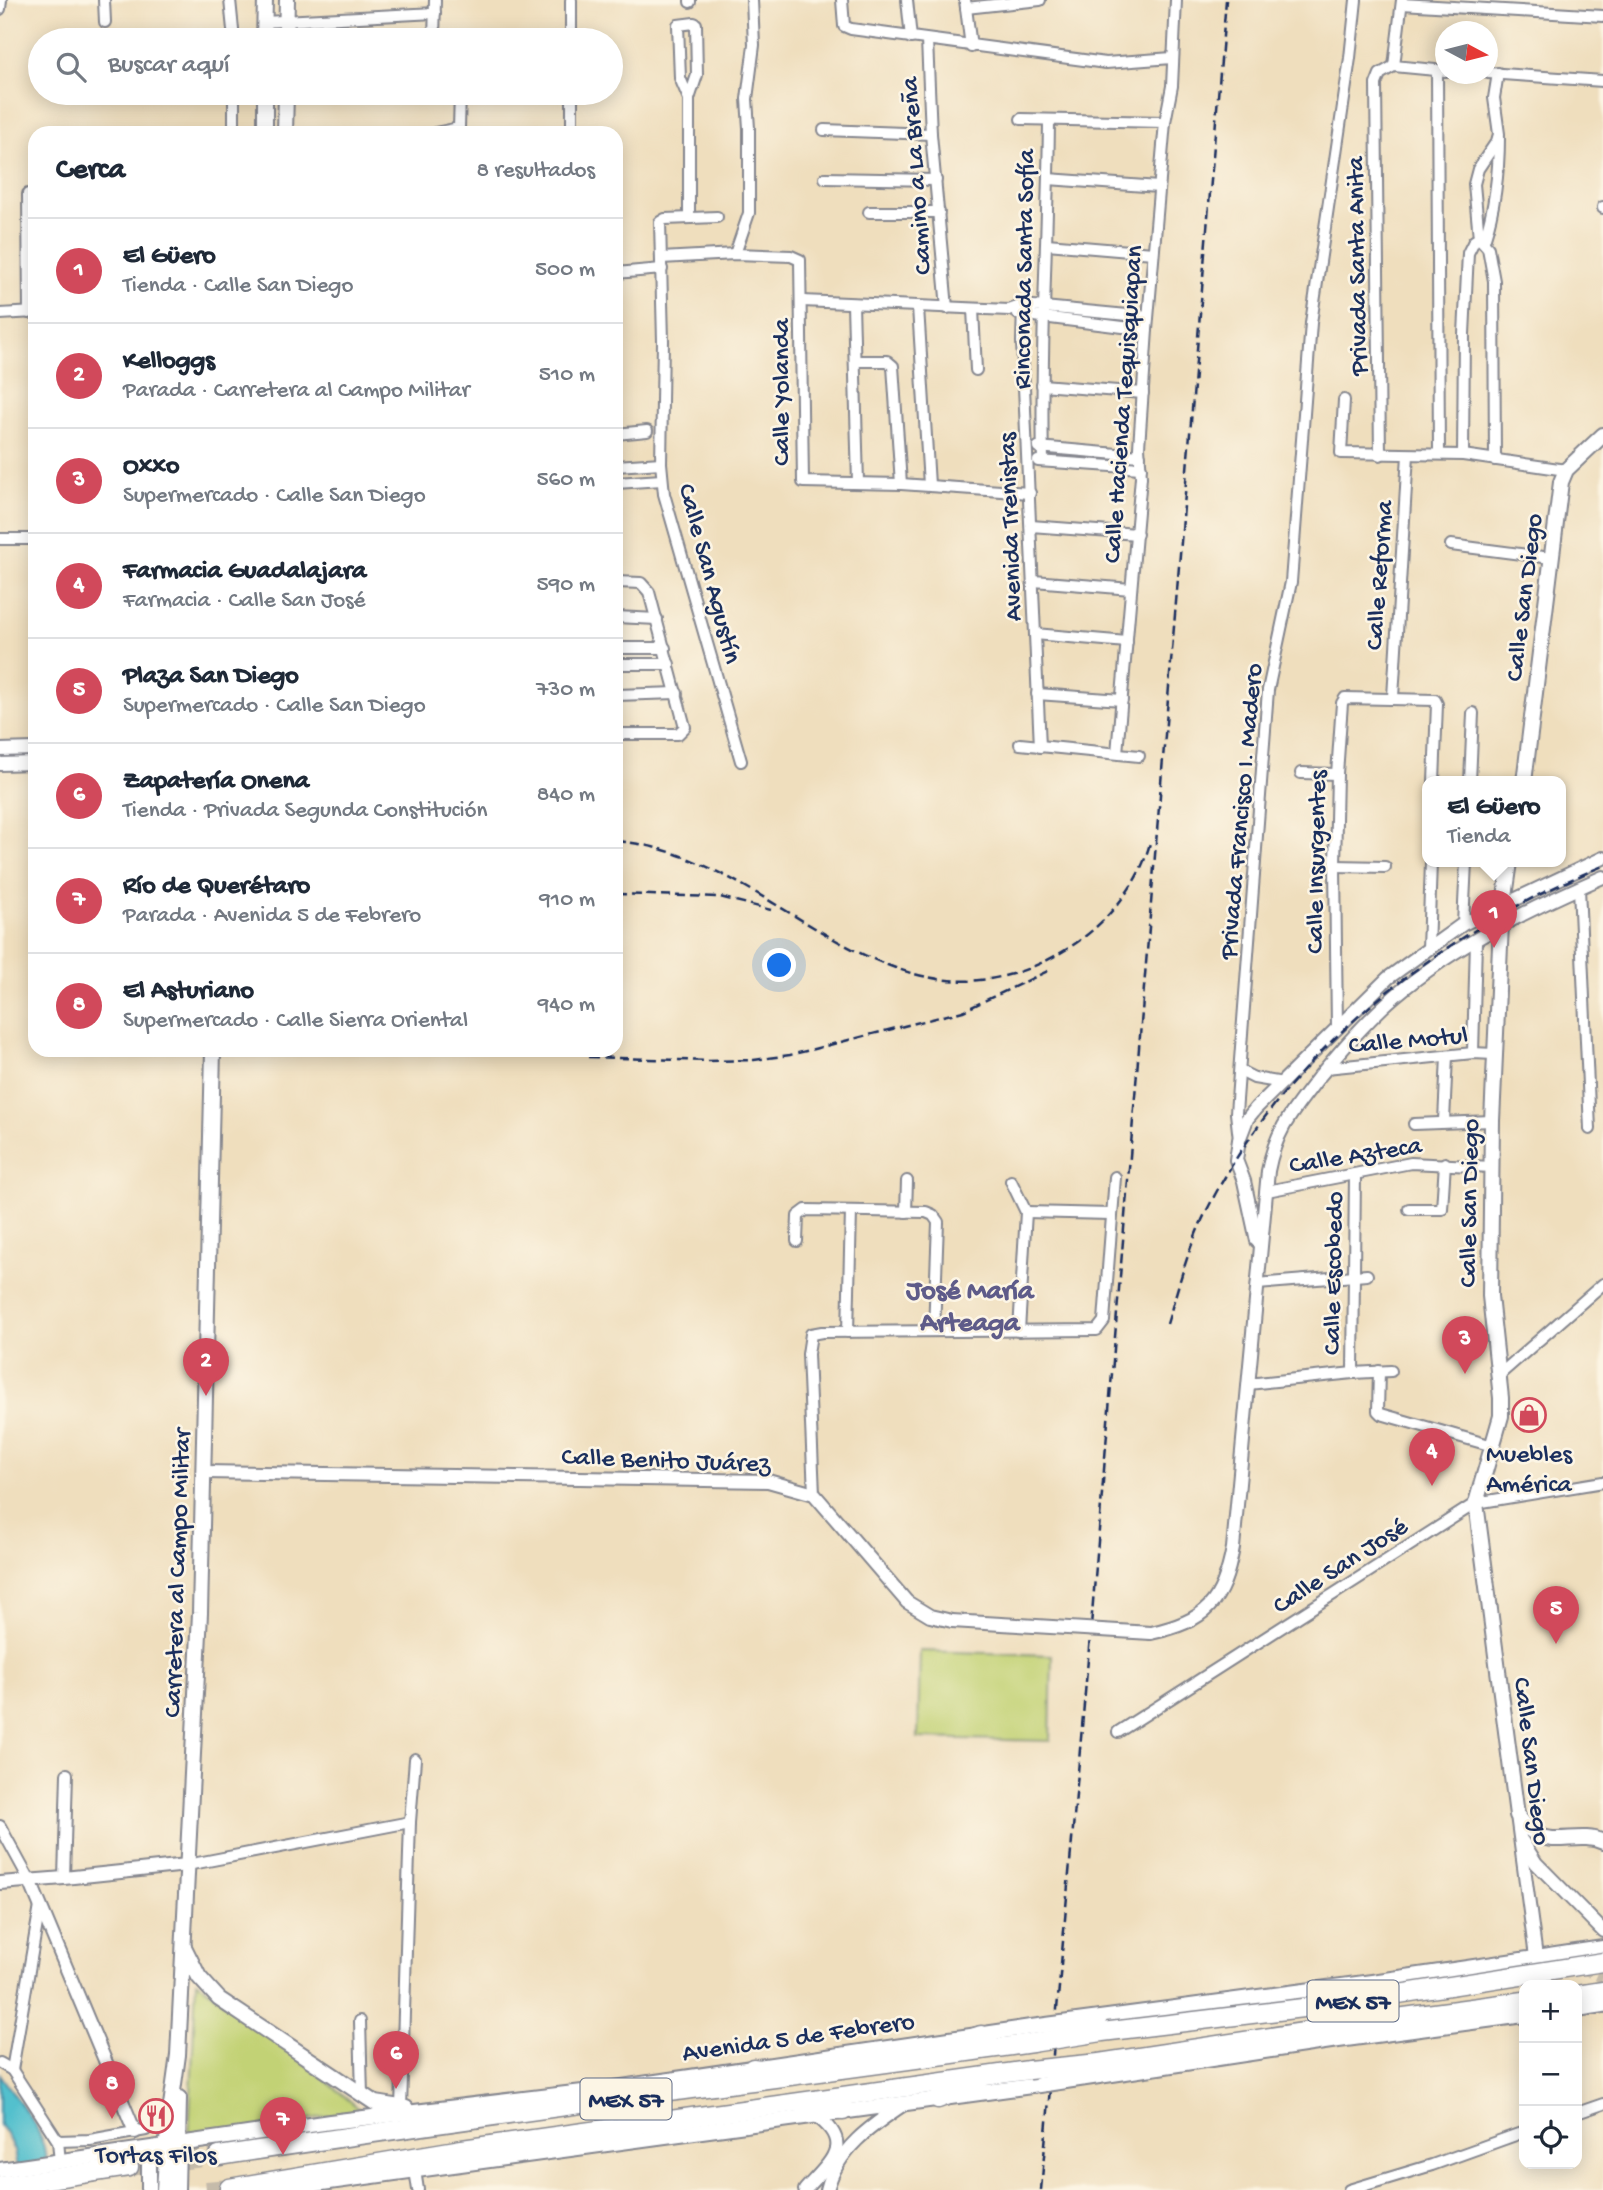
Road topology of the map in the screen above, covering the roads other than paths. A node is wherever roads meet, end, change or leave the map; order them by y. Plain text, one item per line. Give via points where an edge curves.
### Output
1 (1, 0) edge
2 (104, 0) edge
3 (230, 0) edge
4 (264, 0) edge
5 (287, 0) edge
6 (435, 0) edge
7 (571, 0) edge
8 (752, 0) edge
9 (842, 0) edge
10 (907, 0) edge
11 (1040, 0) edge
12 (1176, 0) edge
13 (1356, 0) edge
14 (1402, 2) edge
15 (965, 4) edge
16 (0, 9) edge
17 (435, 13) junction
18 (1603, 16) edge
19 (287, 21) junction
20 (105, 22) dead end
21 (264, 22) junction
22 (233, 28) edge
23 (264, 28) edge
24 (287, 28) edge
25 (434, 28) edge
26 (571, 28) edge
27 (911, 38) junction
28 (927, 40) junction
29 (971, 47) junction
30 (1172, 58) junction
31 (697, 60) junction
32 (679, 61) junction
33 (1394, 66) junction
34 (1435, 70) edge
35 (1498, 73) edge
36 (1603, 80) edge
37 (1441, 84) edge
38 (1493, 84) edge
39 (689, 99) junction
40 (234, 105) edge
41 (265, 105) edge
42 (286, 105) edge
43 (460, 105) edge
44 (572, 105) edge
45 (1021, 119) dead end
46 (1049, 120) junction
47 (1165, 122) junction
48 (234, 126) edge
49 (265, 126) edge
50 (285, 126) edge
51 (459, 126) edge
52 (572, 126) edge
53 (824, 130) dead end
54 (932, 134) junction
55 (1498, 138) junction
56 (825, 178) dead end
57 (1048, 179) junction
58 (936, 180) junction
59 (1159, 187) junction
60 (869, 212) dead end
61 (939, 212) junction
62 (688, 218) junction
63 (717, 218) dead end
64 (1482, 240) junction
65 (1047, 244) junction
66 (1153, 253) junction
67 (735, 254) junction
68 (662, 263) junction
69 (623, 271) edge
70 (802, 301) junction
71 (853, 304) junction
72 (918, 307) junction
73 (947, 308) junction
74 (973, 309) junction
75 (1023, 311) junction
76 (28, 313) edge
77 (1044, 313) junction
78 (0, 314) edge
79 (1148, 317) junction
80 (1147, 330) junction
81 (855, 361) junction
82 (976, 370) dead end
83 (1042, 385) junction
84 (1143, 393) junction
85 (1344, 400) dead end
86 (647, 431) dead end
87 (623, 433) edge
88 (1603, 435) edge
89 (1028, 446) junction
90 (1042, 447) junction
91 (1439, 454) junction
92 (1380, 455) junction
93 (1408, 455) junction
94 (1463, 455) junction
95 (1140, 456) junction
96 (1029, 460) junction
97 (1495, 460) junction
98 (1042, 461) junction
99 (661, 463) junction
100 (623, 466) edge
101 (1141, 468) junction
102 (1566, 470) junction
103 (662, 480) junction
104 (858, 482) junction
105 (623, 483) edge
106 (901, 484) junction
107 (929, 485) junction
108 (1030, 493) junction
109 (1031, 526) junction
110 (1137, 534) junction
111 (0, 539) edge
112 (28, 539) edge
113 (1451, 545) dead end
114 (1551, 558) junction
115 (1034, 581) junction
116 (623, 582) edge
117 (1131, 589) junction
118 (623, 617) edge
119 (657, 619) junction
120 (1035, 634) junction
121 (1127, 642) junction
122 (623, 648) edge
123 (665, 648) junction
124 (623, 664) edge
125 (669, 664) junction
126 (677, 693) junction
127 (1037, 694) junction
128 (623, 695) edge
129 (1393, 697) junction
130 (1122, 700) junction
131 (1473, 713) dead end
132 (623, 734) edge
133 (1020, 744) dead end
134 (1040, 747) junction
135 (28, 749) edge
136 (0, 750) edge
137 (1117, 753) junction
138 (1139, 755) dead end
139 (741, 761) dead end
140 (28, 763) edge
141 (0, 764) edge
142 (1301, 773) dead end
143 (1337, 774) junction
144 (1434, 776) edge
145 (1470, 776) edge
146 (1525, 776) edge
147 (1603, 858) edge
148 (1335, 866) junction
149 (1385, 867) dead end
150 (1431, 867) edge
151 (1466, 867) edge
152 (1509, 867) edge
153 (1603, 877) edge
154 (1579, 888) junction
155 (1504, 903) junction
156 (1463, 924) junction
157 (1501, 924) junction
158 (1476, 940) junction
159 (1428, 949) junction
160 (1337, 1027) junction
161 (1473, 1053) junction
162 (1494, 1054) junction
163 (1447, 1056) junction
164 (213, 1057) edge
165 (1326, 1068) junction
166 (1240, 1072) junction
167 (1283, 1083) junction
168 (1444, 1121) junction
169 (1492, 1121) junction
170 (1413, 1124) dead end
171 (1590, 1129) dead end
172 (1239, 1140) junction
173 (1445, 1163) junction
174 (1492, 1167) junction
175 (1355, 1174) junction
176 (1115, 1177) dead end
177 (907, 1181) dead end
178 (1011, 1181) dead end
179 (1267, 1191) junction
180 (1409, 1209) dead end
181 (851, 1211) junction
182 (906, 1212) junction
183 (1026, 1212) junction
184 (1111, 1214) junction
185 (797, 1241) dead end
186 (1259, 1254) junction
187 (1367, 1275) dead end
188 (1354, 1277) junction
189 (1257, 1284) junction
190 (1603, 1284) edge
191 (934, 1331) junction
192 (1019, 1331) junction
193 (848, 1332) junction
194 (1353, 1373) junction
195 (1499, 1375) junction
196 (1248, 1384) junction
197 (1493, 1446) junction
198 (205, 1472) junction
199 (1603, 1482) edge
200 (814, 1494) junction
201 (1476, 1503) junction
202 (1118, 1732) dead end
203 (415, 1759) dead end
204 (67, 1774) dead end
205 (1517, 1815) junction
206 (410, 1822) junction
207 (0, 1826) edge
208 (1520, 1838) junction
209 (1603, 1842) edge
210 (187, 1865) junction
211 (64, 1878) junction
212 (30, 1881) junction
213 (0, 1883) edge
214 (40, 1906) junction
215 (1603, 1931) edge
216 (184, 1947) junction
217 (1603, 1948) edge
218 (1536, 1957) junction
219 (1557, 1962) dead end
220 (1603, 1962) tunnel mouth
221 (1372, 1982) junction
222 (1603, 1991) edge
223 (1582, 1993) edge
224 (1519, 2002) edge
225 (1603, 2005) edge
226 (1582, 2008) edge
227 (1519, 2016) edge
228 (360, 2021) dead end
229 (981, 2035) junction
230 (1032, 2035) junction
231 (912, 2060) junction
232 (0, 2063) edge
233 (753, 2068) junction
234 (12, 2070) junction
235 (1007, 2073) junction
236 (808, 2075) junction
237 (1027, 2078) junction
238 (608, 2090) junction
239 (362, 2095) junction
240 (938, 2099) junction
241 (905, 2104) junction
242 (1603, 2104) edge
243 (562, 2106) junction
244 (766, 2107) junction
245 (401, 2108) junction
246 (421, 2111) junction
247 (843, 2111) junction
248 (1582, 2111) edge
249 (815, 2115) junction
250 (140, 2131) joint
251 (1519, 2134) edge
252 (90, 2140) junction
253 (58, 2141) junction
254 (173, 2146) junction
255 (462, 2149) junction
256 (137, 2151) junction
257 (535, 2153) junction
258 (93, 2157) junction
259 (219, 2157) tunnel mouth
260 (56, 2162) junction
261 (129, 2168) tunnel mouth
262 (415, 2169) junction
263 (3, 2171) edge
264 (357, 2184) edge
265 (229, 2188) dead end
266 (149, 2190) edge
267 (164, 2190) edge
268 (177, 2190) edge
269 (271, 2190) edge
270 (418, 2190) edge
271 (806, 2190) edge
272 (827, 2190) edge
273 (1349, 2190) edge

1 - 16 street
2 - 20 street
3 - 22 street
4 - 21 main road
5 - 19 main road
6 - 17 street
7 - 26 street
8 - 67 street via 754,45 747,99 749,213
9 - 27 street via 847,28
10 - 27 street
11 - 15 street
12 - 30 street, Calle Hacienda Tequisquiapan
13 - 166 street, Privada Francisco I. Madero via 1311,323 1291,582 1268,690
14 - 18 street
14 - 33 street
15 - 29 street
17 - 19 street
17 - 25 street
19 - 21 street
19 - 24 main road
21 - 23 main road
27 - 28 street
28 - 29 street
28 - 54 street, Camino a La Breña
29 - 30 street via 1106,64
30 - 47 street, Calle Hacienda Tequisquiapan
31 - 32 street
31 - 32 street via 696,24 680,24
31 - 39 street
32 - 39 street
33 - 34 street
33 - 92 street, Privada Santa Anita via 1377,77
35 - 36 street
37 - 91 street
38 - 55 street
39 - 62 street
40 - 48 street
41 - 49 main road
42 - 50 main road
43 - 51 street
44 - 52 street
45 - 46 street
46 - 47 street
46 - 57 street, Rinconada Santa Sofía
47 - 59 street, Calle Hacienda Tequisquiapan
53 - 54 street
54 - 58 street, Camino a La Breña
55 - 64 street via 1492,217
55 - 64 street via 1474,184
56 - 58 street
57 - 59 street
57 - 65 street, Rinconada Santa Sofía
58 - 61 street, Camino a La Breña
59 - 66 street, Calle Hacienda Tequisquiapan
60 - 61 street
61 - 73 street, Camino a La Breña
62 - 63 street
62 - 68 street, Calle San Agustín via 661,220
64 - 94 street via 1474,241 1468,253
64 - 97 street via 1488,248 1494,281
65 - 66 street
65 - 77 street, Rinconada Santa Sofía
66 - 79 street, Calle Hacienda Tequisquiapan
67 - 68 street
67 - 70 street, Calle Yolanda via 796,257 801,263
68 - 69 street
68 - 99 street, Calle San Agustín
70 - 71 street
70 - 104 street, Calle Yolanda via 803,482
71 - 72 street
71 - 81 street
72 - 73 street
72 - 107 street
73 - 74 street
74 - 75 street
74 - 82 street
75 - 77 street
75 - 89 street, Avenida Trenistas
76 - 78 street
77 - 79 street
77 - 80 street
77 - 83 street, Rinconada Santa Sofía
79 - 80 street, Calle Hacienda Tequisquiapan
80 - 84 street, Calle Hacienda Tequisquiapan
81 - 104 street
81 - 106 street via 887,360 893,366
83 - 84 street
83 - 90 street, Rinconada Santa Sofía
84 - 95 street, Calle Hacienda Tequisquiapan
85 - 92 street via 1341,453
86 - 87 street
88 - 102 main road
89 - 90 street
89 - 96 street, Avenida Trenistas
90 - 95 street
90 - 98 street, Rinconada Santa Sofía
91 - 93 street
91 - 94 street
92 - 93 street
93 - 129 street, Calle Reforma
94 - 97 street
95 - 101 street, Calle Hacienda Tequisquiapan
96 - 98 street
96 - 108 street, Avenida Trenistas
97 - 102 street
98 - 101 street
99 - 100 street
99 - 103 street, Calle San Agustín
101 - 110 street, Calle Hacienda Tequisquiapan
102 - 114 main road, Calle San Diego
103 - 105 street
103 - 139 street, Calle San Agustín
104 - 106 street
106 - 107 street
107 - 108 street
108 - 109 street, Avenida Trenistas
109 - 110 street
109 - 115 street, Avenida Trenistas
110 - 117 street, Calle Hacienda Tequisquiapan
111 - 112 street
113 - 114 street
114 - 146 main road, Calle San Diego
115 - 117 street
115 - 120 street, Avenida Trenistas
116 - 119 street via 641,583 649,592
117 - 121 street, Calle Hacienda Tequisquiapan
118 - 119 street
119 - 123 street
120 - 121 street
120 - 127 street, Avenida Trenistas
121 - 130 street, Calle Hacienda Tequisquiapan
122 - 123 street
123 - 125 street
124 - 125 street
125 - 126 street
126 - 128 street
126 - 132 street via 683,731
127 - 130 street
127 - 134 street, Avenida Trenistas
129 - 143 street, Calle Insurgentes via 1345,698
129 - 144 street via 1435,700
130 - 137 street, Calle Hacienda Tequisquiapan
131 - 145 street
133 - 134 street
134 - 137 street
135 - 136 street
137 - 138 street
140 - 141 street
142 - 143 street
143 - 148 street, Calle Insurgentes
147 - 155 street
148 - 149 street
148 - 160 street, Calle Insurgentes
150 - 159 street
151 - 156 street
152 - 155 main road, Calle San Diego
153 - 154 street
154 - 157 street
154 - 171 street
155 - 156 street
155 - 157 main road, Calle San Diego
156 - 159 street
157 - 158 street
157 - 162 main road, Calle San Diego
158 - 161 street
158 - 165 street via 1395,996
159 - 160 street via 1388,978
160 - 167 street
161 - 162 street, Calle Motul
161 - 163 street, Calle Motul
162 - 169 main road, Calle San Diego
163 - 165 street, Calle Motul
163 - 168 street
164 - 198 main road, Carretera al Campo Militar
165 - 179 street via 1282,1126 1271,1156
166 - 167 street
166 - 172 street, Privada Francisco I. Madero
167 - 172 street via 1247,1119
168 - 169 street
168 - 170 street
169 - 174 main road, Calle San Diego
172 - 186 street via 1236,1160
173 - 174 street, Calle Azteca
173 - 175 street, Calle Azteca via 1411,1163
173 - 180 street via 1442,1209
174 - 195 main road, Calle San Diego via 1490,1296
175 - 179 street, Calle Azteca
175 - 188 street, Calle Escobedo
176 - 184 street
177 - 182 street
178 - 183 street
179 - 186 street
181 - 182 street
181 - 185 street via 806,1210 798,1216
181 - 193 street
182 - 191 street via 933,1214 938,1222
183 - 184 street
183 - 192 street
184 - 192 street via 1101,1326 1097,1330
186 - 189 street
187 - 188 street
188 - 189 street
188 - 194 street, Calle Escobedo
189 - 196 street
190 - 195 street
191 - 192 street
191 - 193 street
193 - 200 street via 811,1334
194 - 196 street
194 - 197 street via 1385,1371 1381,1414
195 - 197 main road, Calle San Diego via 1501,1416
196 - 200 street, bridge via 1233,1548 1222,1592 1190,1622 1151,1633 930,1616 907,1602
197 - 201 main road, Calle San Diego
198 - 200 street, Calle Benito Juárez via 768,1481
198 - 210 main road, Carretera al Campo Militar
199 - 201 street, Calle San José
201 - 202 street, Calle San José
201 - 205 main road, Calle San Diego
203 - 206 street
204 - 211 street
205 - 208 street, Calle San Diego
205 - 209 main road via 1537,1835
206 - 210 street
206 - 245 street
207 - 212 street
208 - 215 street via 1536,1863
208 - 218 street, Calle San Diego
210 - 211 street
210 - 216 main road, Carretera al Campo Militar
211 - 212 street
212 - 213 street
212 - 214 street
214 - 234 street
214 - 250 street
216 - 239 main road via 199,1977 219,1999
216 - 254 main road, Carretera al Campo Militar
217 - 218 main road, Avenida 5 de Febrero
218 - 221 main road, Avenida 5 de Febrero
219 - 221 street
220 - 230 highway, Avenida 5 de Febrero / MEX 57, bridge via 1328,2005 1102,2032
221 - 230 main road, Avenida 5 de Febrero, bridge via 1100,2018
222 - 223 highway
224 - 237 highway, MEX 57, bridge via 1099,2063
225 - 226 main road
227 - 237 main road, bridge via 1099,2076
228 - 239 street
229 - 230 main road, Avenida 5 de Febrero
229 - 231 highway
229 - 233 main road, Avenida 5 de Febrero
230 - 231 highway, Avenida 5 de Febrero / MEX 57
231 - 236 highway, Avenida 5 de Febrero / MEX 57
232 - 234 street
233 - 236 highway
233 - 238 main road, Avenida 5 de Febrero
234 - 253 street
235 - 237 highway, MEX 57
235 - 240 highway
235 - 244 highway, MEX 57
236 - 243 highway, Avenida 5 de Febrero / MEX 57
237 - 240 main road
238 - 243 highway
238 - 246 main road, Avenida 5 de Febrero
239 - 245 main road via 375,2104
240 - 241 main road
241 - 247 main road
241 - 272 street via 857,2137
242 - 248 street
243 - 259 highway, Avenida 5 de Febrero / MEX 57
244 - 247 highway
244 - 255 highway, MEX 57
245 - 246 main road
246 - 254 main road, Avenida 5 de Febrero
247 - 249 main road
249 - 257 main road
249 - 271 street via 831,2129 838,2147
250 - 252 street
251 - 273 street
252 - 253 street
252 - 258 street
253 - 260 street
254 - 256 main road, Avenida 5 de Febrero
254 - 267 main road
254 - 268 main road
255 - 257 highway
255 - 265 highway, MEX 57
256 - 258 main road, Avenida 5 de Febrero
256 - 266 main road via 149,2159
257 - 262 main road
258 - 260 main road, Avenida 5 de Febrero
260 - 263 main road, Avenida 5 de Febrero
261 - 263 highway, Avenida 5 de Febrero
262 - 264 main road
262 - 270 street
264 - 269 main road

